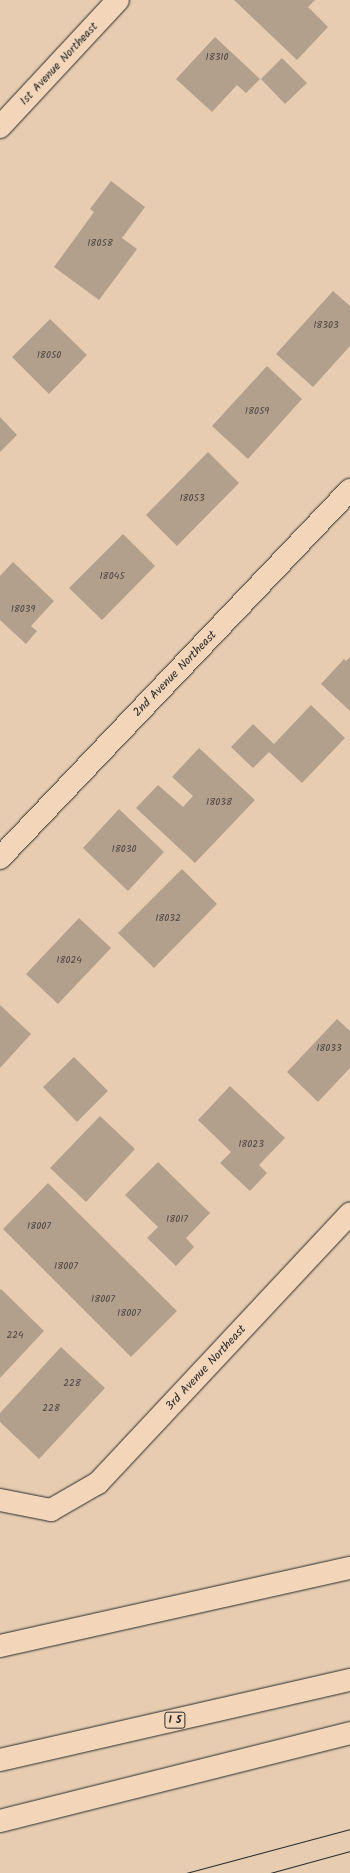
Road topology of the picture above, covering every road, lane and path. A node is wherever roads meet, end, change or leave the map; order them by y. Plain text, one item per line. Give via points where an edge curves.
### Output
1 (118, 0) edge
2 (0, 127) edge
3 (350, 490) edge
4 (0, 858) edge
5 (350, 1214) edge
6 (0, 1500) edge
7 (350, 1568) edge
8 (0, 1646) edge
9 (350, 1680) edge
10 (350, 1733) edge
11 (0, 1760) edge
12 (0, 1821) edge

1 - 2 main road, 1st Avenue Northeast
3 - 4 main road, 2nd Avenue Northeast
5 - 6 main road, 3rd Avenue Northeast via 98,1483 51,1510
7 - 8 main road
9 - 11 main road, I 5
10 - 12 main road

